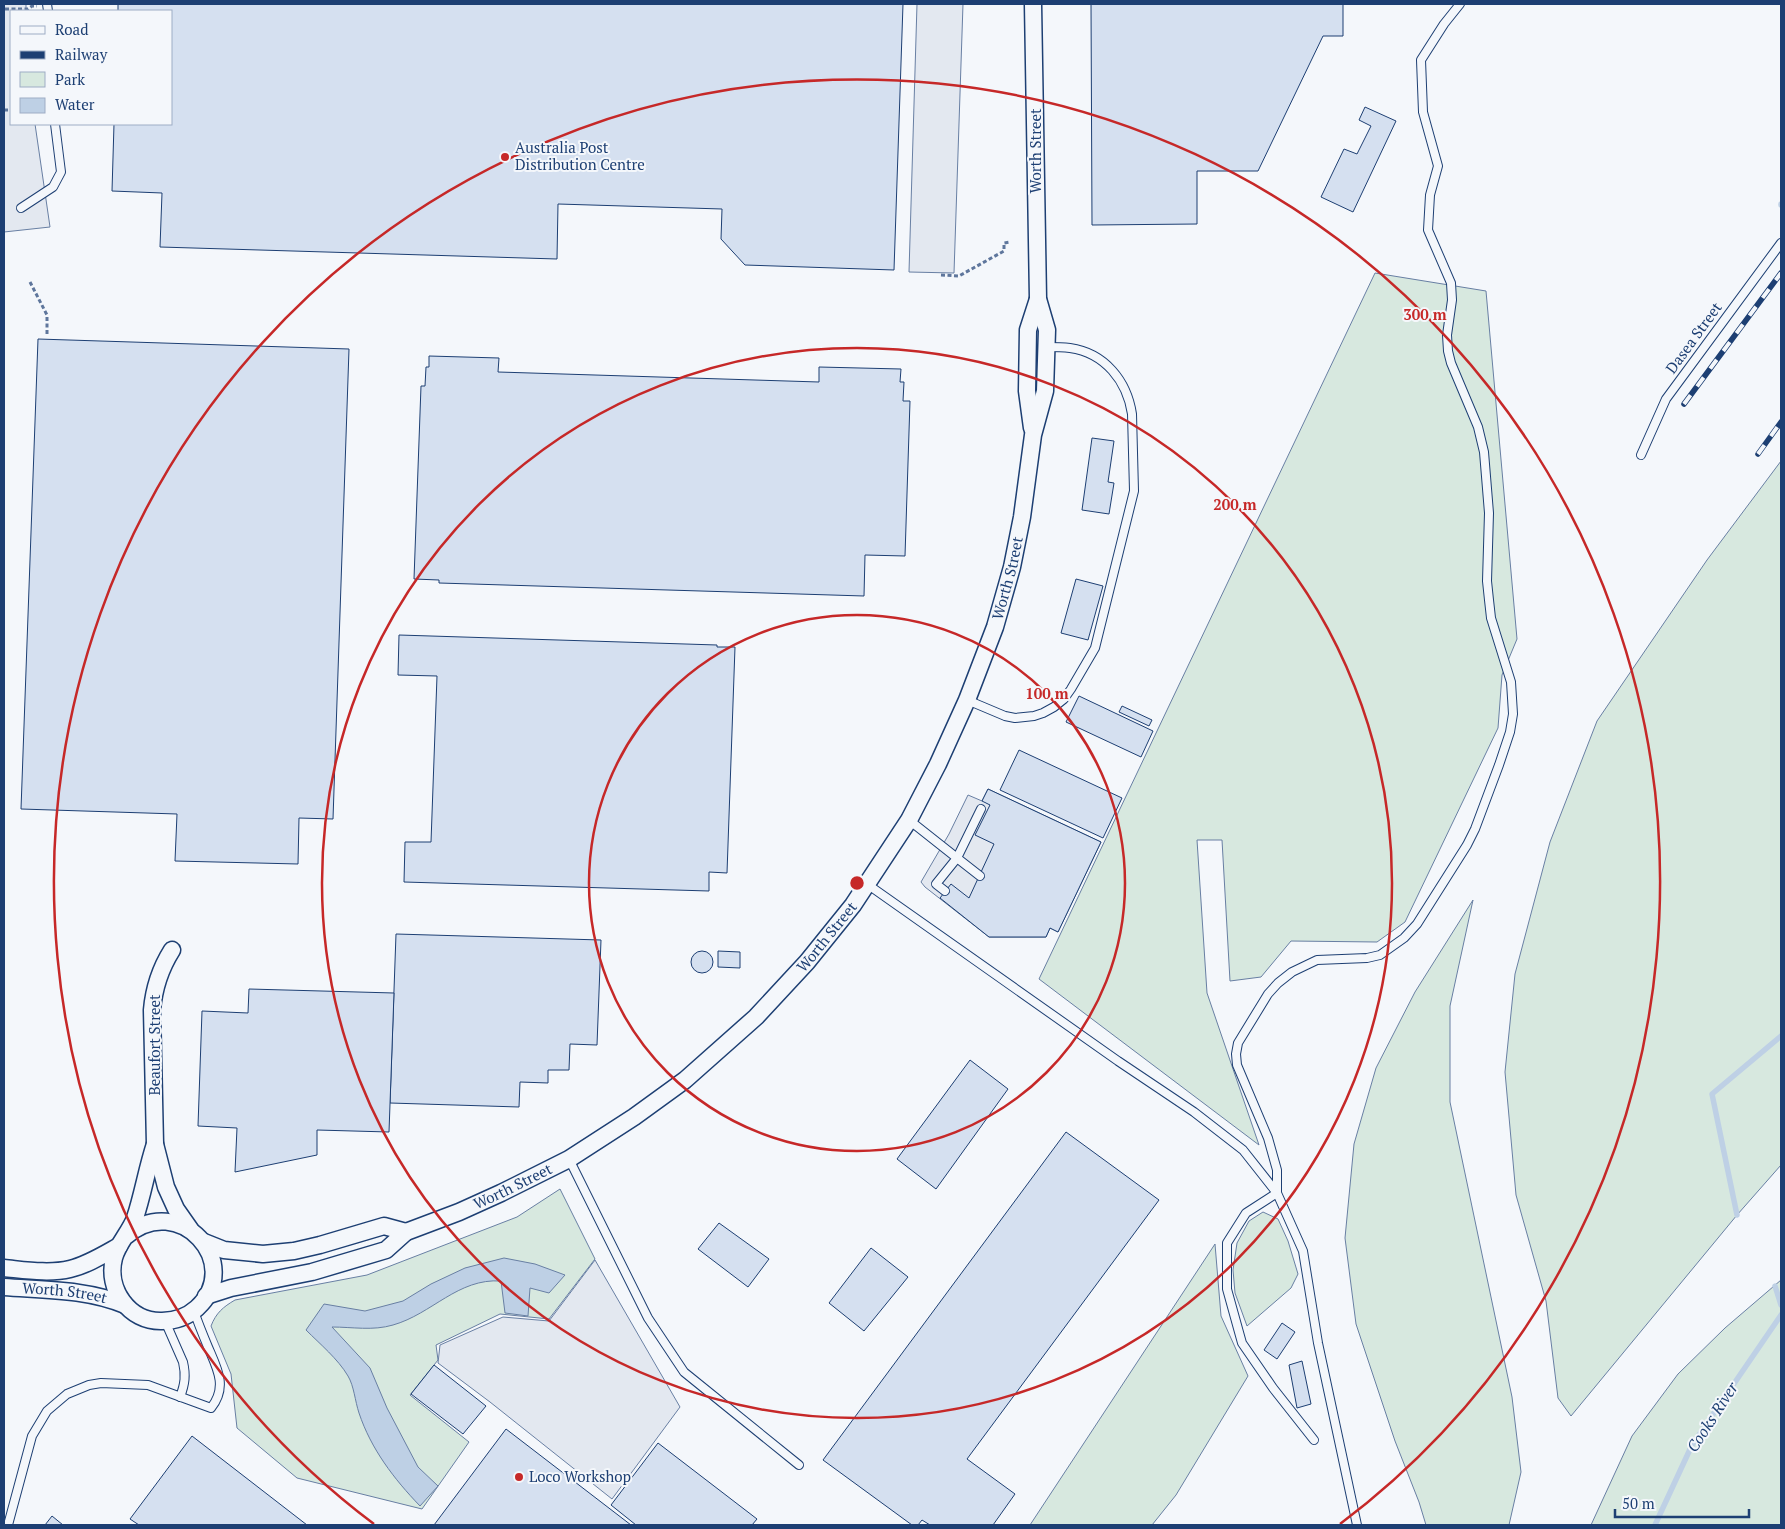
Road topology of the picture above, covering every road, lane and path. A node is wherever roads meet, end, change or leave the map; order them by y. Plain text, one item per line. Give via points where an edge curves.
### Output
1 (1033, 4) edge
2 (1460, 4) edge
3 (47, 7) edge
4 (5, 9) dead end
5 (55, 125) edge
6 (21, 208) dead end
7 (1010, 242) dead end
8 (1781, 243) edge
9 (941, 275) dead end
10 (30, 282) dead end
11 (1038, 299) junction
12 (47, 335) dead end
13 (1046, 347) junction
14 (1034, 436) junction
15 (1641, 455) dead end
16 (967, 700) junction
17 (981, 809) dead end
18 (910, 820) junction
19 (957, 858) junction
20 (980, 876) dead end
21 (867, 884) junction
22 (945, 891) dead end
23 (172, 950) dead end
24 (155, 1144) junction
25 (569, 1159) junction
26 (1277, 1193) junction
27 (190, 1229) junction
28 (406, 1232) junction
29 (123, 1241) junction
30 (204, 1242) junction
31 (4, 1268) edge
32 (4, 1288) edge
33 (206, 1296) junction
34 (125, 1305) junction
35 (194, 1311) junction
36 (164, 1322) junction
37 (180, 1396) junction
38 (1314, 1440) dead end
39 (799, 1465) dead end
40 (8, 1525) edge
41 (1357, 1525) edge

1 - 11 street, Worth Street
2 - 26 lane via 1421,60 1424,112 1438,166 1430,195 1428,230 1451,283 1447,335 1451,363 1478,427 1484,452 1489,513 1489,600 1491,618 1512,682 1513,714 1510,732 1475,829 1417,924 1404,938 1380,954 1367,958 1317,960 1292,972 1268,994 1238,1043 1237,1065 1268,1138 1277,1170
3 - 4 path
5 - 6 lane via 61,172 53,187
7 - 9 path via 1004,242 1004,251 959,276
8 - 15 lane, Dasea Street via 1666,399
10 - 12 path via 47,315
11 - 13 street, Worth Street via 1047,330
11 - 14 street, Worth Street via 1028,330 1027,391
13 - 14 street, Worth Street via 1045,391
13 - 16 lane via 1070,348 1093,355 1120,380 1132,414 1134,491 1095,648 1064,699 1043,713 1015,718
14 - 16 street, Worth Street via 1012,567 996,627
16 - 18 street, Worth Street
17 - 19 lane
18 - 19 lane
18 - 21 street, Worth Street
19 - 20 lane
19 - 22 lane via 936,884
21 - 25 street, Worth Street via 807,962 731,1040 685,1080
21 - 26 lane via 1194,1112 1244,1150
23 - 24 street, Beaufort Street via 153,996
24 - 27 street, Beaufort Street via 166,1187
24 - 29 street, Beaufort Street via 134,1218
25 - 28 street, Worth Street via 459,1212
25 - 39 lane via 648,1318 684,1372
26 - 38 lane via 1246,1213 1227,1243 1227,1289 1242,1343
26 - 41 lane via 1303,1251 1318,1343
27 - 29 street via 173,1222 154,1222 136,1228
27 - 30 street
28 - 30 street via 384,1226 320,1245 263,1254 224,1250
28 - 33 street, Worth Street via 386,1250
29 - 31 street, Worth Street via 69,1270
29 - 34 street via 113,1264 112,1277
30 - 33 street via 213,1272
32 - 34 street, Worth Street via 88,1294
33 - 35 street
34 - 36 street via 146,1319
35 - 36 street
35 - 37 lane via 219,1372 220,1392 211,1408
36 - 37 lane via 185,1369
37 - 40 lane via 148,1385 101,1383 78,1389 57,1401 42,1417 32,1436

